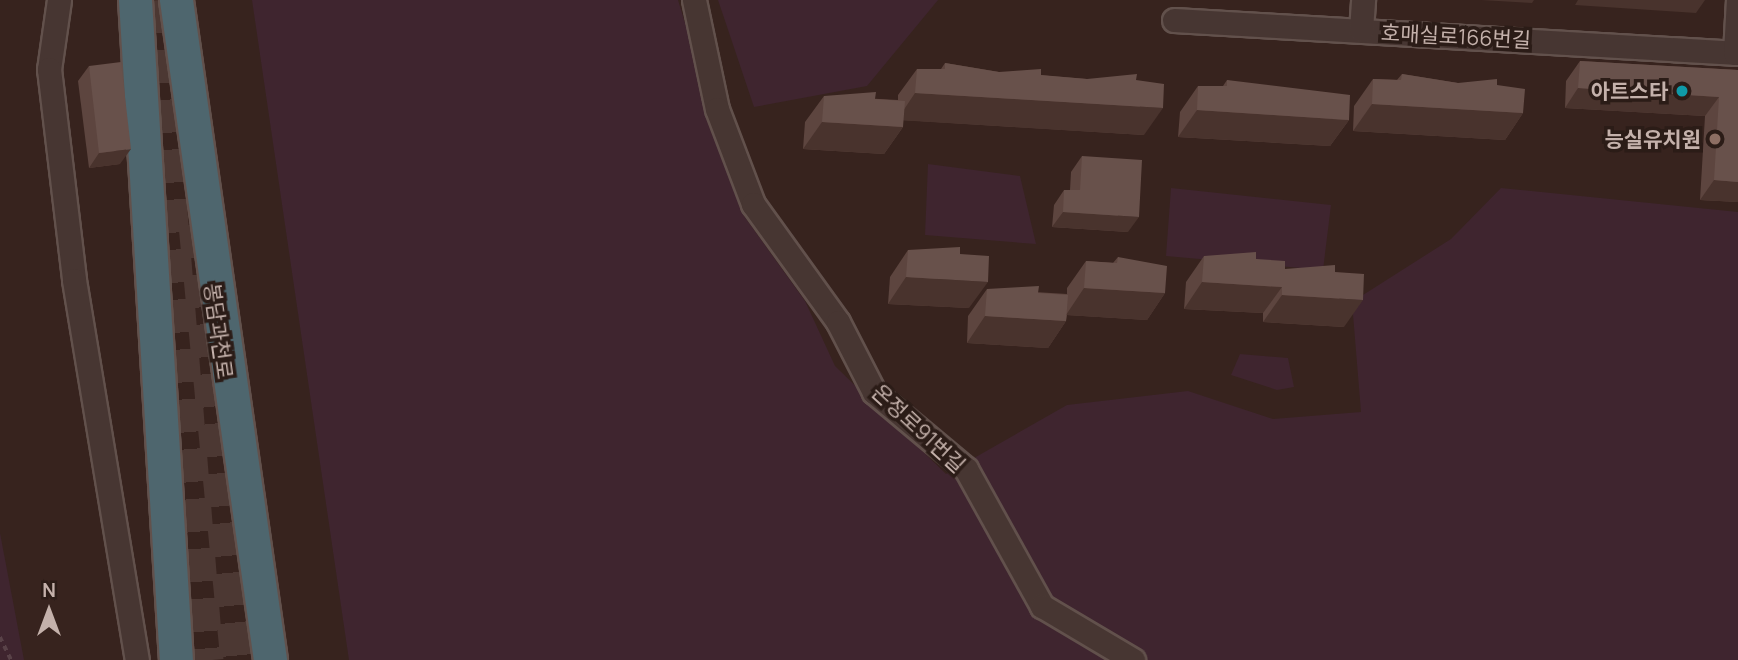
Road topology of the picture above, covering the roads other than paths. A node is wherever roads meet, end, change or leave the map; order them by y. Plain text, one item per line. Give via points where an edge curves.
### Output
1 (59, 0) edge
2 (135, 0) edge
3 (176, 0) edge
4 (694, 0) edge
5 (1363, 0) edge
6 (1738, 0) edge
7 (1174, 20) dead end
8 (1361, 30) junction
9 (1737, 53) edge
10 (137, 660) edge
11 (176, 660) edge
12 (270, 660) edge
13 (1133, 660) edge

1 - 10 street via 49,69 72,267
2 - 11 highway
3 - 12 highway, 봉담과천로
4 - 13 street, 온정로91번길 via 717,109 753,204 838,322 874,392 966,469 1042,606
5 - 8 street
6 - 9 street
7 - 8 street, 호매실로166번길
8 - 9 street, 호매실로166번길

